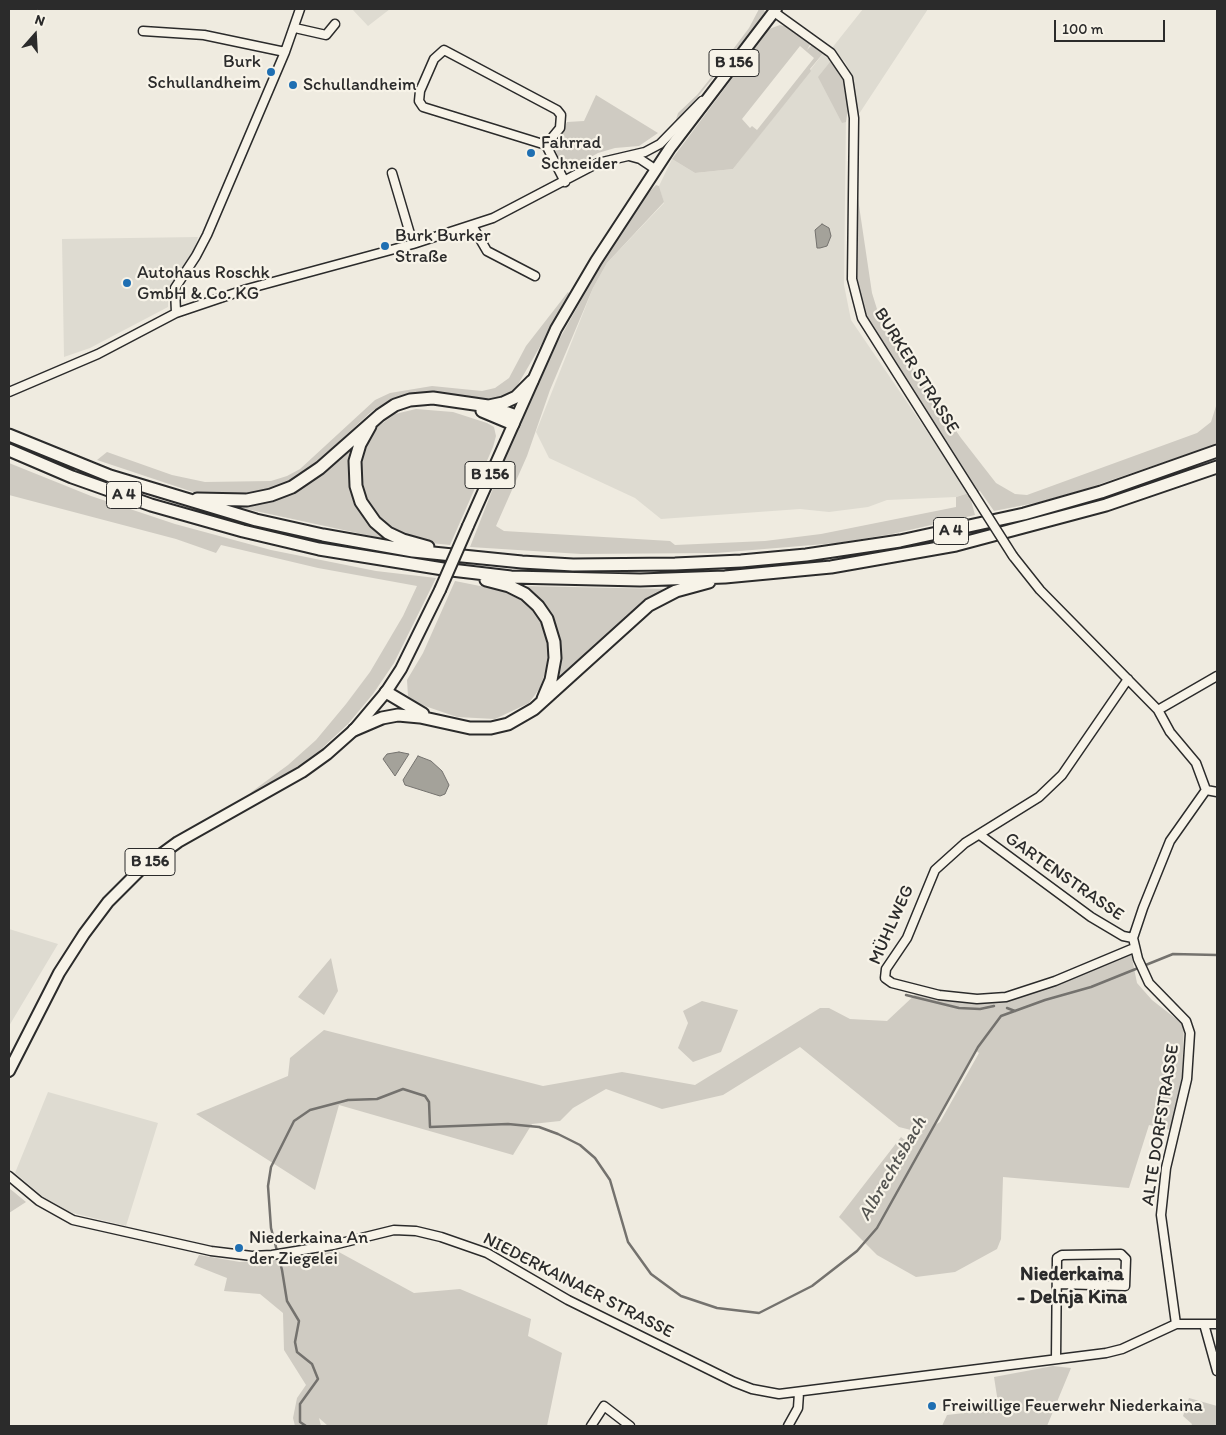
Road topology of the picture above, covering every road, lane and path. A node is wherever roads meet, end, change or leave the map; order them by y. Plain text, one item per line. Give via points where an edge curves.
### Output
1 (300, 9) edge
2 (775, 10) edge
3 (335, 24) dead end
4 (295, 28) junction
5 (143, 32) dead end
6 (285, 52) junction
7 (708, 96) junction
8 (546, 145) junction
9 (627, 155) junction
10 (655, 170) junction
11 (392, 173) dead end
12 (565, 182) junction
13 (473, 226) junction
14 (413, 244) junction
15 (535, 276) dead end
16 (176, 313) junction
17 (532, 381) junction
18 (9, 392) edge
19 (466, 404) junction
20 (488, 406) junction
21 (514, 420) junction
22 (373, 421) junction
23 (9, 434) edge
24 (9, 450) edge
25 (1217, 452) edge
26 (1217, 467) edge
27 (176, 497) junction
28 (471, 557) junction
29 (442, 570) junction
30 (725, 577) junction
31 (1217, 676) edge
32 (1128, 679) junction
33 (386, 692) junction
34 (541, 702) junction
35 (1158, 710) junction
36 (434, 720) junction
37 (354, 730) junction
38 (1206, 790) junction
39 (1217, 792) edge
40 (980, 835) dead end
41 (1133, 938) junction
42 (1134, 948) junction
43 (9, 1071) edge
44 (9, 1176) edge
45 (1059, 1284) junction
46 (1176, 1324) junction
47 (1204, 1324) junction
48 (1217, 1324) edge
49 (1056, 1360) junction
50 (1217, 1371) edge
51 (799, 1393) junction
52 (591, 1426) edge
53 (630, 1426) edge
54 (788, 1426) edge

1 - 4 street
2 - 7 main road, B 156
2 - 32 street, BURKER STRASSE, bridge via 831,53 848,78 854,118 852,279 862,318 1013,556 1040,590
3 - 4 street via 326,35
4 - 6 street
5 - 6 street via 204,35
6 - 16 street via 207,235 175,288
7 - 9 street via 660,144 645,152
7 - 10 main road, B 156
8 - 8 street via 423,107 419,101 420,91 434,59 444,50 557,110 560,128
8 - 12 street
9 - 10 street via 640,159
9 - 12 street via 598,163
10 - 17 main road, B 156 via 556,329
11 - 14 street
12 - 13 street
13 - 14 street
13 - 15 street via 487,251
14 - 16 street via 247,289
16 - 18 street via 98,354
17 - 20 highway via 510,400
17 - 21 main road, B 156
19 - 20 highway
19 - 21 highway
19 - 22 highway via 418,398 395,405
20 - 21 highway
21 - 33 main road, B 156, bridge via 410,654
22 - 27 highway via 311,475 281,491 235,501
22 - 28 highway via 360,444 355,469 358,494 370,516 382,528 403,540
23 - 27 highway, A 4 via 110,476
24 - 29 highway, A 4 via 81,480 197,519 320,549
25 - 28 highway, A 4 via 1101,492 1024,514 838,551 741,561 633,565 573,565
26 - 30 highway, A 4 via 1106,505 976,541 841,565
27 - 28 highway, A 4 via 323,535 412,551
29 - 30 highway, A 4 via 511,577 640,580
29 - 34 highway via 509,586 525,594 543,612 552,634 555,658 551,680
30 - 34 highway via 676,591 649,605
31 - 35 street
32 - 35 street
32 - 42 street, MÜHLWEG via 1062,774 1039,797 965,843 935,870 906,938 886,969 885,978 892,983 939,996 1006,997 1055,981
33 - 36 highway
33 - 37 main road, B 156
34 - 36 highway via 517,720 490,728 470,728
35 - 38 street via 1170,732 1196,763
36 - 37 highway via 398,715
37 - 43 main road, B 156 via 302,772 207,824 141,869 108,902 84,934 59,973
38 - 39 street
38 - 41 street, ALTE DORFSTRASSE via 1170,842
40 - 41 street, GARTENSTRASSE via 1091,917 1123,936
41 - 42 street, ALTE DORFSTRASSE
42 - 46 street, ALTE DORFSTRASSE via 1144,974 1156,992 1186,1021 1190,1033 1187,1079 1166,1168 1160,1215
44 - 51 street, NIEDERKAINAER STRASSE via 39,1201 73,1220 196,1249 252,1256 333,1245 394,1230 441,1237 487,1253 568,1300 734,1382 766,1393
45 - 45 street via 1057,1258 1062,1255 1121,1254 1126,1259 1125,1286
45 - 49 street
46 - 47 street, NIEDERKAINAER STRASSE
46 - 49 street, NIEDERKAINAER STRASSE via 1122,1349
47 - 48 street, NIEDERKAINAER STRASSE
47 - 50 street
49 - 51 street, NIEDERKAINAER STRASSE
51 - 54 street via 798,1408
52 - 53 street via 604,1406

